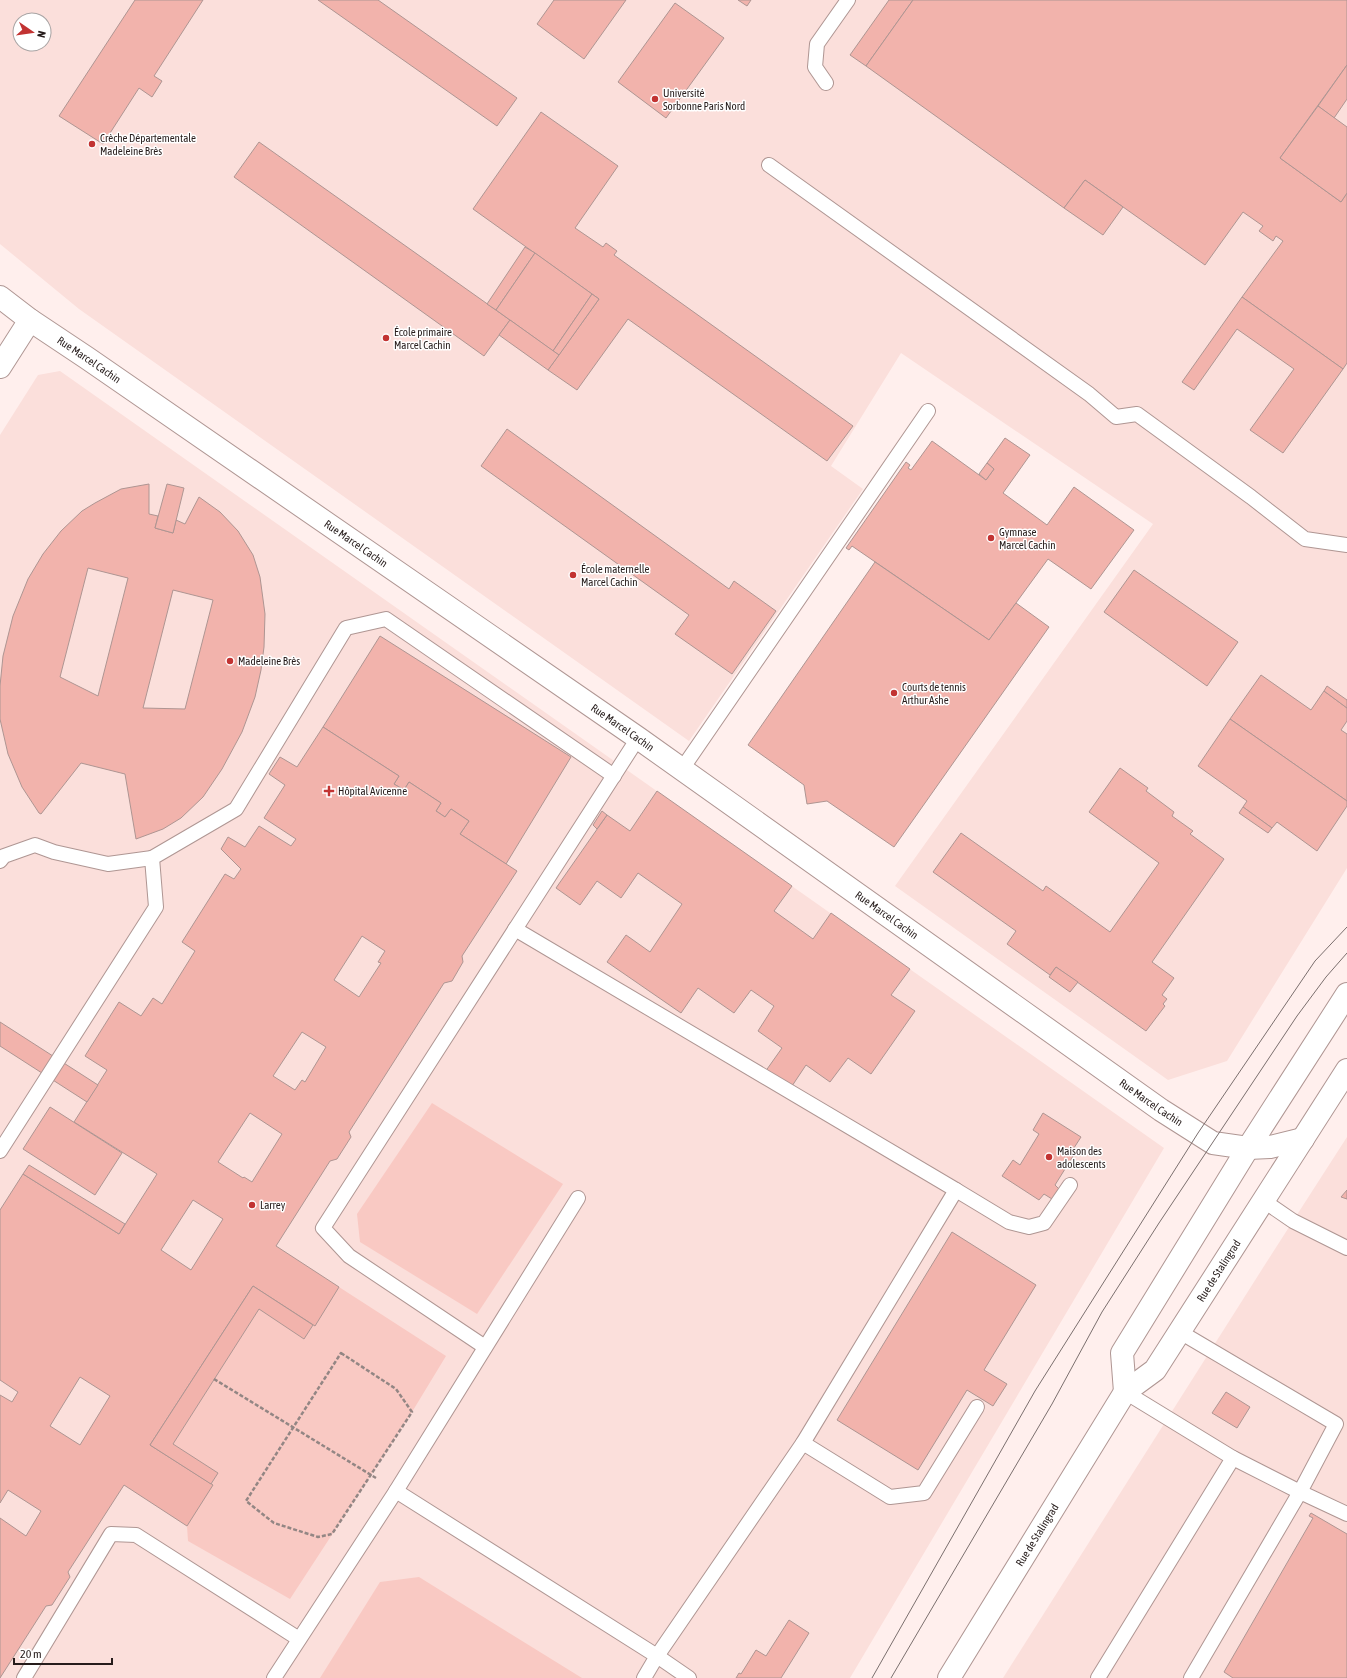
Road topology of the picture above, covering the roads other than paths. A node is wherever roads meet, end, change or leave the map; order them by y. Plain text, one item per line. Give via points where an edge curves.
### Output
1 (848, 0) edge
2 (826, 83) dead end
3 (769, 165) dead end
4 (0, 297) edge
5 (30, 320) junction
6 (0, 368) edge
7 (928, 411) dead end
8 (1347, 545) edge
9 (638, 738) junction
10 (682, 769) junction
11 (614, 776) junction
12 (152, 858) junction
13 (0, 861) edge
14 (515, 929) junction
15 (1347, 994) edge
16 (1347, 1070) edge
17 (1303, 1140) junction
18 (1248, 1148) junction
19 (0, 1151) edge
20 (1070, 1185) dead end
21 (956, 1190) junction
22 (578, 1198) dead end
23 (1264, 1201) junction
24 (1347, 1248) edge
25 (1180, 1332) junction
26 (485, 1347) junction
27 (1125, 1392) junction
28 (977, 1407) dead end
29 (1342, 1427) edge
30 (802, 1443) junction
31 (1233, 1458) junction
32 (396, 1491) junction
33 (1300, 1492) junction
34 (1347, 1514) edge
35 (299, 1639) junction
36 (657, 1656) junction
37 (24, 1678) edge
38 (274, 1678) edge
39 (644, 1678) edge
40 (689, 1678) edge
41 (949, 1678) edge
42 (1098, 1678) edge
43 (1192, 1678) edge

1 - 2 lane via 817,44 815,67
3 - 8 lane via 1088,394 1116,417 1137,414 1305,539
4 - 5 street, Rue Marcel Cachin
5 - 6 street
5 - 9 street, Rue Marcel Cachin
7 - 10 lane
9 - 10 street, Rue Marcel Cachin
9 - 11 lane
10 - 18 street, Rue Marcel Cachin via 1161,1110 1213,1143
11 - 12 lane via 386,619 346,628 236,809
11 - 14 lane
12 - 13 lane via 108,864 35,845 4,856
12 - 19 lane via 156,907
14 - 21 lane
14 - 26 lane via 323,1228 349,1256
15 - 18 street
16 - 17 street, Rue de Stalingrad
17 - 18 street via 1270,1147
17 - 23 street, Rue de Stalingrad
18 - 27 street via 1122,1354
20 - 21 lane via 1044,1223 1029,1227 1009,1222
21 - 30 lane
22 - 26 lane
23 - 24 lane via 1293,1221
23 - 25 street, Rue de Stalingrad
25 - 27 street, Rue de Stalingrad via 1155,1370
25 - 29 lane
26 - 32 lane
27 - 31 lane
27 - 41 street, Rue de Stalingrad
28 - 30 lane via 924,1492 890,1497
29 - 33 lane
30 - 36 lane
31 - 33 lane
31 - 42 lane
32 - 35 lane
32 - 36 lane
33 - 34 lane
33 - 43 lane
35 - 37 lane via 136,1535 111,1534
35 - 38 lane
36 - 39 lane
36 - 40 lane

